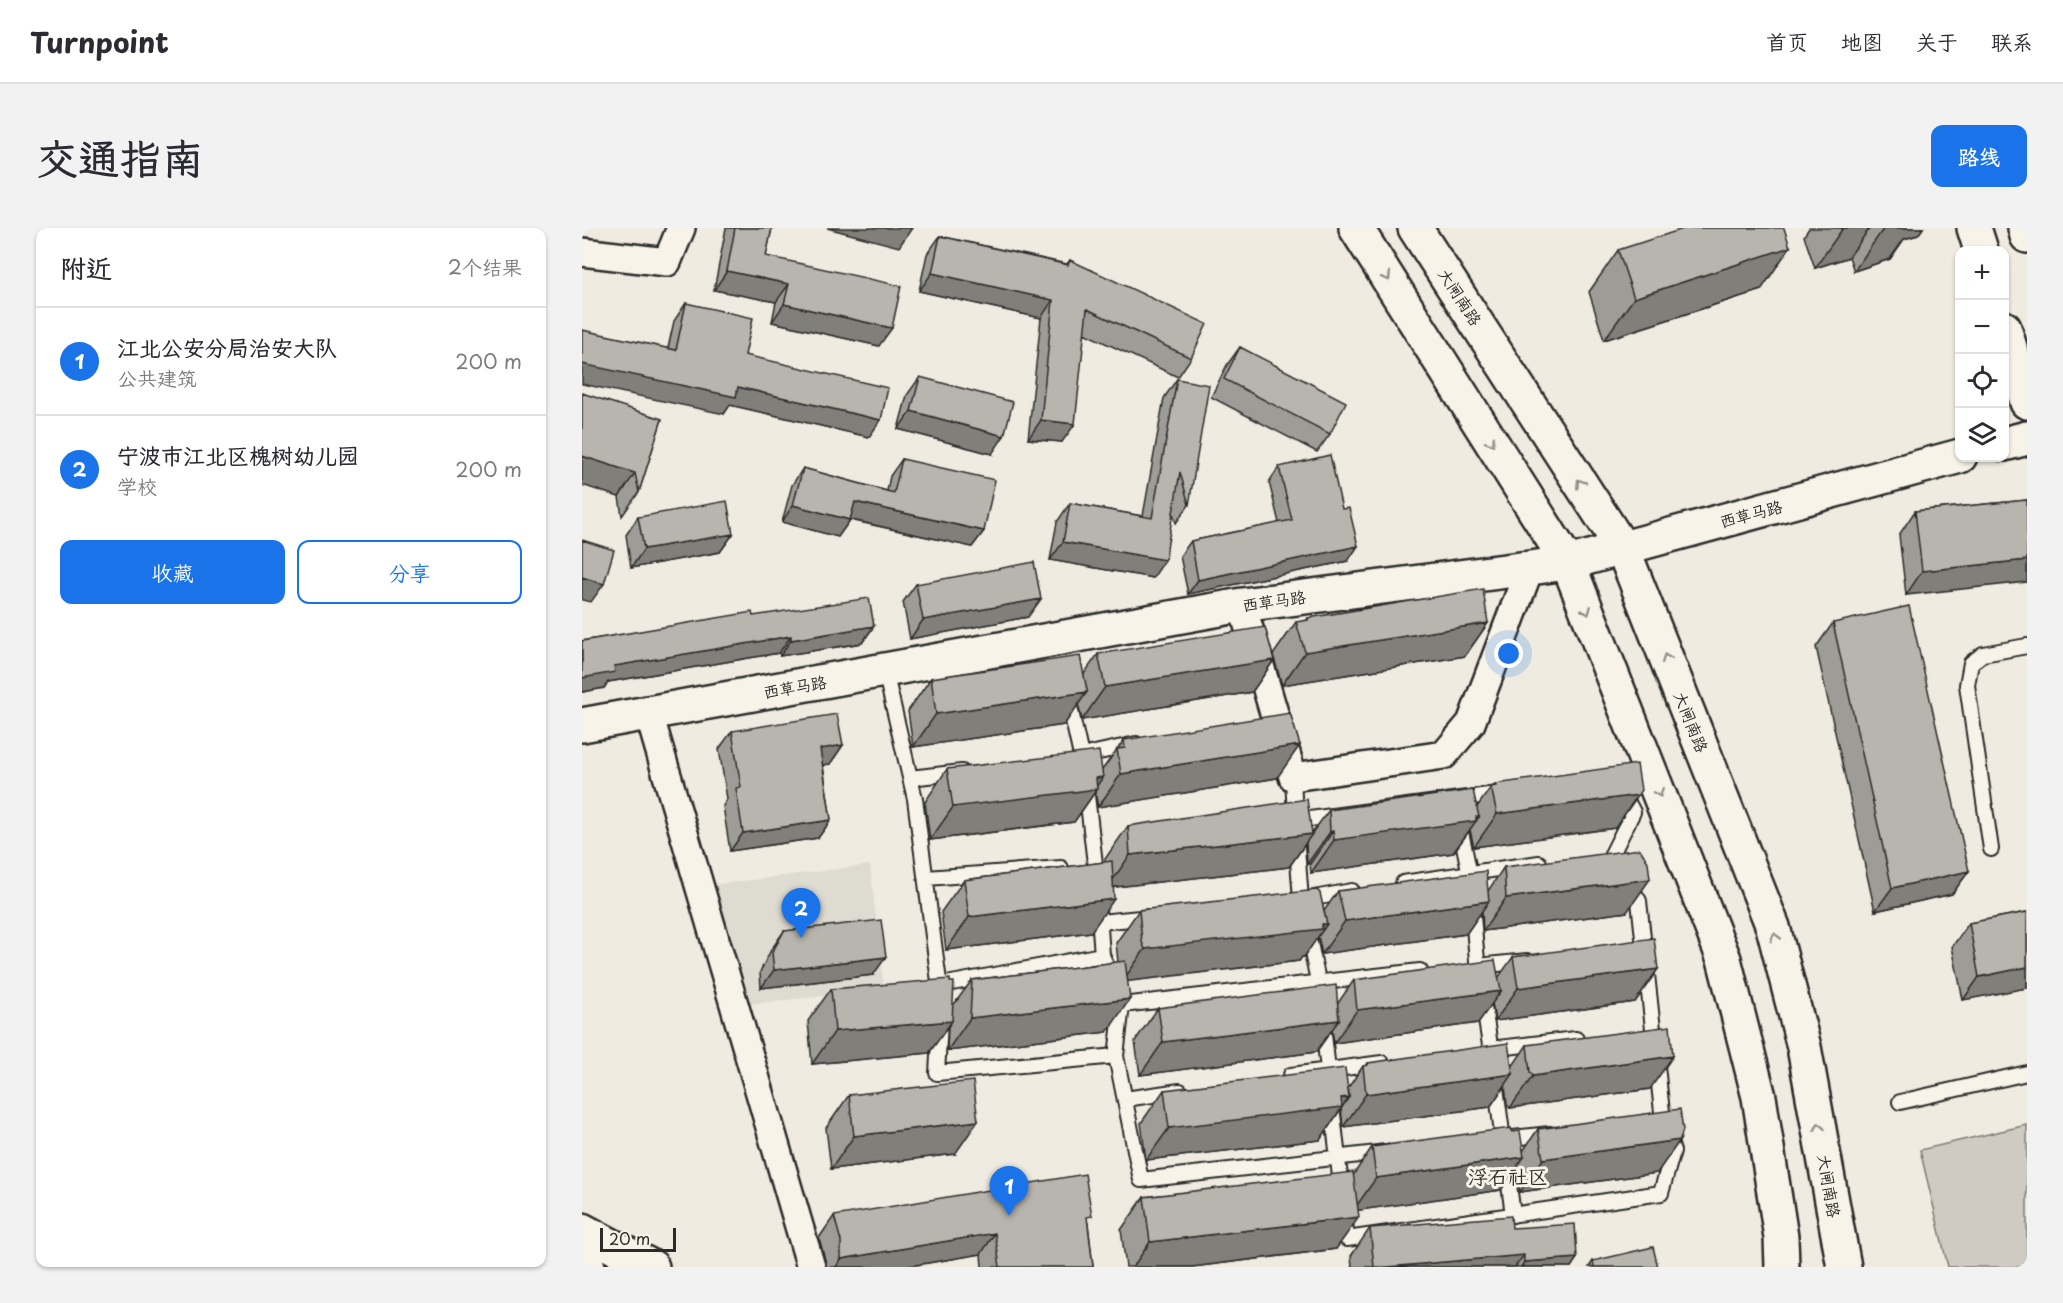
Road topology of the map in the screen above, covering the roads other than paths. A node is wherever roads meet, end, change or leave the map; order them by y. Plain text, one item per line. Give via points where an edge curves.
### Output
1 (681, 228) edge
2 (1356, 228) edge
3 (1415, 228) edge
4 (1974, 228) edge
5 (2025, 228) edge
6 (2027, 236) edge
7 (1980, 246) edge
8 (582, 252) edge
9 (2009, 344) edge
10 (2027, 402) edge
11 (2027, 438) edge
12 (2009, 443) edge
13 (1955, 457) edge
14 (1623, 549) junction
15 (1568, 563) junction
16 (1530, 567) junction
17 (1242, 605) junction
18 (2027, 645) edge
19 (885, 671) junction
20 (1065, 686) edge
21 (650, 714) junction
22 (582, 725) edge
23 (1151, 741) edge
24 (1075, 757) junction
25 (978, 770) edge
26 (1293, 777) junction
27 (910, 778) junction
28 (1454, 800) junction
29 (1289, 822) junction
30 (1991, 849) dead end
31 (1553, 861) edge
32 (1084, 867) junction
33 (1470, 871) junction
34 (926, 878) junction
35 (1391, 885) edge
36 (1369, 888) edge
37 (1295, 901) junction
38 (1159, 916) edge
39 (1100, 922) junction
40 (1102, 955) junction
41 (1536, 960) edge
42 (1471, 966) junction
43 (1431, 970) edge
44 (1318, 981) junction
45 (941, 985) junction
46 (1122, 1005) junction
47 (1595, 1036) edge
48 (1486, 1050) junction
49 (1116, 1056) junction
50 (1398, 1061) edge
51 (1327, 1070) junction
52 (2027, 1073) edge
53 (1282, 1076) edge
54 (1192, 1089) edge
55 (1125, 1099) junction
56 (1900, 1102) dead end
57 (1559, 1132) edge
58 (1496, 1140) junction
59 (1395, 1151) edge
60 (1336, 1158) junction
61 (1513, 1215) junction
62 (582, 1230) edge
63 (582, 1264) edge
64 (588, 1267) edge
65 (652, 1267) edge
66 (811, 1267) edge
67 (1782, 1267) edge
68 (1844, 1267) edge

1 - 8 street via 667,262
2 -> 15 main road
14 -> 3 main road, 大闸南路
4 - 7 main road
5 - 6 main road
9 - 10 main road
11 - 12 main road
13 - 14 main road, 西草马路
14 - 15 main road, 西草马路
68 -> 14 main road, 大闸南路 via 1804,1047 1773,927
15 - 16 main road, 西草马路
15 -> 67 main road via 1724,959 1758,1097 1781,1237
16 - 17 main road, 西草马路
16 - 26 street via 1471,723 1444,755
17 - 19 main road, 西草马路 via 1056,645
17 - 26 street via 1271,721
18 - 30 lane via 1983,654 1971,663 1967,685
19 - 21 main road, 西草马路
19 - 27 lane
20 - 24 lane
21 - 22 main road, 西草马路
21 - 66 street
23 - 24 lane
24 - 32 lane via 1101,850
25 - 27 lane
26 - 29 lane
27 - 34 lane
28 - 29 lane
28 - 33 lane
28 - 61 lane via 1615,778 1633,812 1606,855 1639,901 1637,950 1657,1121 1673,1151 1661,1193
29 - 37 lane
31 - 33 lane
32 - 34 lane
32 - 39 lane
33 - 35 lane
33 - 42 lane
34 - 45 lane
36 - 37 lane
37 - 44 lane
38 - 39 lane
39 - 40 lane
40 - 45 lane
40 - 46 lane
41 - 42 lane
42 - 48 lane
43 - 44 lane
44 - 46 lane
44 - 51 lane
45 - 49 lane via 937,1073
46 - 49 lane
47 - 48 lane
48 - 58 lane
49 - 55 lane
50 - 51 lane
51 - 53 lane
51 - 60 lane
52 - 56 lane
54 - 55 lane
55 - 60 lane via 1141,1180
57 - 58 lane
58 - 61 lane
59 - 60 lane
60 - 61 lane via 1347,1239
62 - 65 main road
63 - 64 main road

